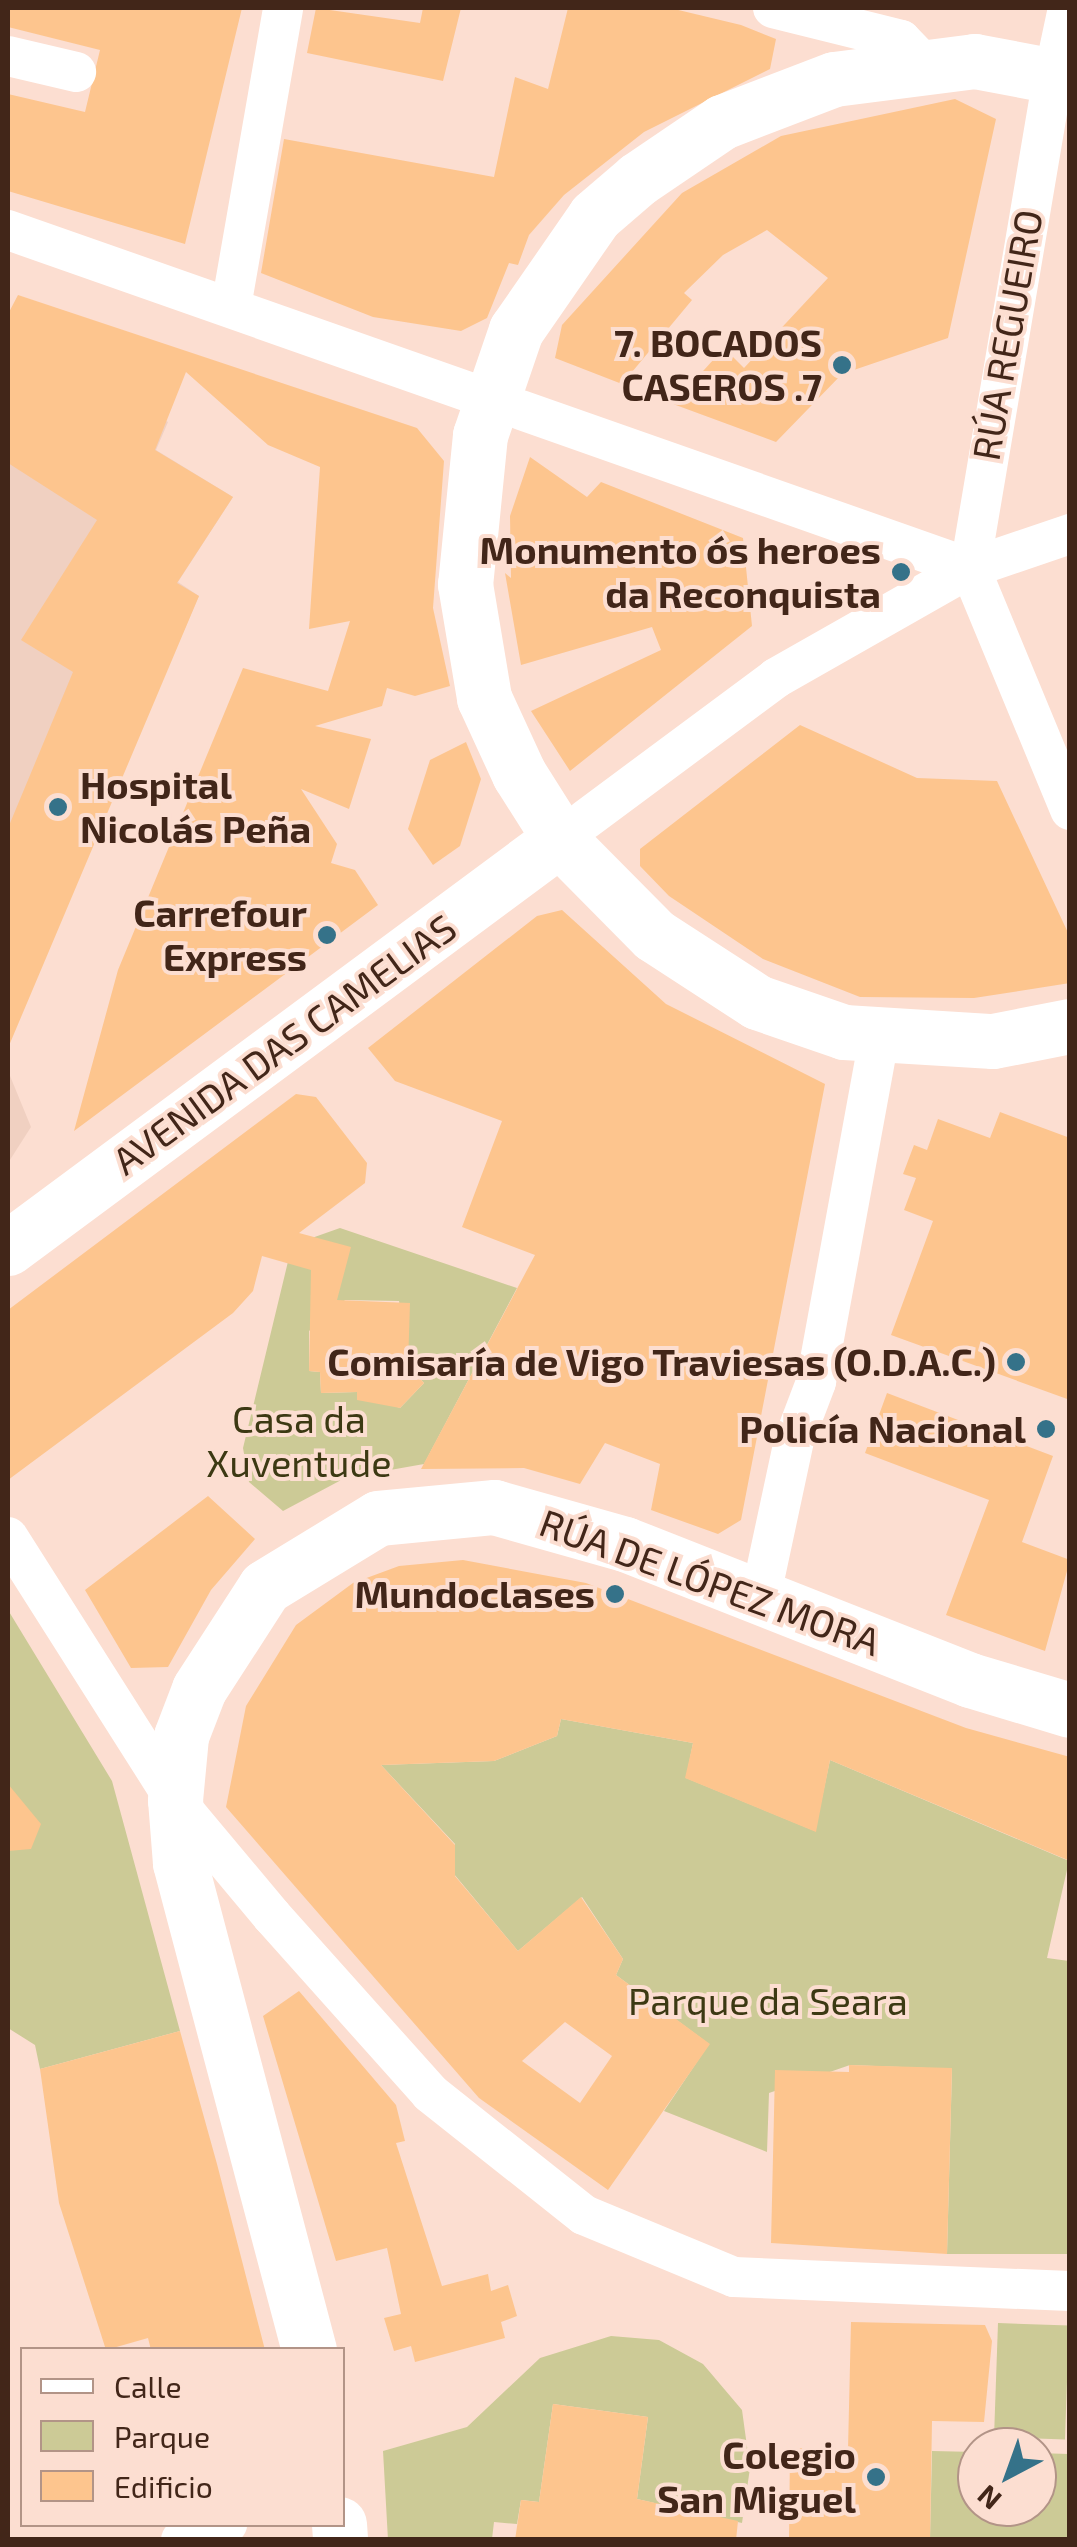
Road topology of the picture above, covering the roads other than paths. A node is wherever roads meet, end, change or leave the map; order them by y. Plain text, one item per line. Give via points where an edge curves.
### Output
1 (283, 8) edge
2 (772, 8) edge
3 (1068, 8) edge
4 (8, 56) edge
5 (925, 65) junction
6 (76, 72) dead end
7 (1058, 85) edge
8 (8, 230) edge
9 (230, 307) junction
10 (505, 404) junction
11 (1070, 534) edge
12 (970, 568) junction
13 (1070, 810) edge
14 (572, 830) junction
15 (1070, 1026) edge
16 (879, 1038) junction
17 (8, 1248) edge
18 (8, 1537) edge
19 (760, 1598) junction
20 (1070, 1710) edge
21 (175, 1800) junction
22 (1070, 2292) edge
23 (307, 2347) edge
24 (218, 2527) edge
25 (181, 2540) edge

1 - 9 street
2 - 5 street via 902,40
3 - 7 street, RÚA REGUEIRO
4 - 6 street
5 - 7 main road via 975,62
5 - 10 main road via 782,94 675,148 595,216 553,270
7 - 12 street, RÚA REGUEIRO
8 - 9 street
9 - 10 street
10 - 12 street
10 - 14 main road via 470,496 470,621 494,724
11 - 12 street, AVENIDA DAS CAMELIAS
12 - 13 street
12 - 14 street, AVENIDA DAS CAMELIAS via 776,678
14 - 16 main road via 615,902 706,972 808,1024
14 - 17 main road, AVENIDA DAS CAMELIAS
15 - 16 main road via 993,1041
16 - 19 street via 816,1382 794,1440
18 - 21 street
19 - 20 main road, RÚA DE LÓPEZ MORA
19 - 21 main road, RÚA DE LÓPEZ MORA via 509,1510 454,1506 378,1518 265,1587 227,1636 180,1736
21 - 22 street via 430,2093 584,2215 734,2277
21 - 23 main road, RÚA DE LÓPEZ MORA via 180,1863
24 - 25 street

